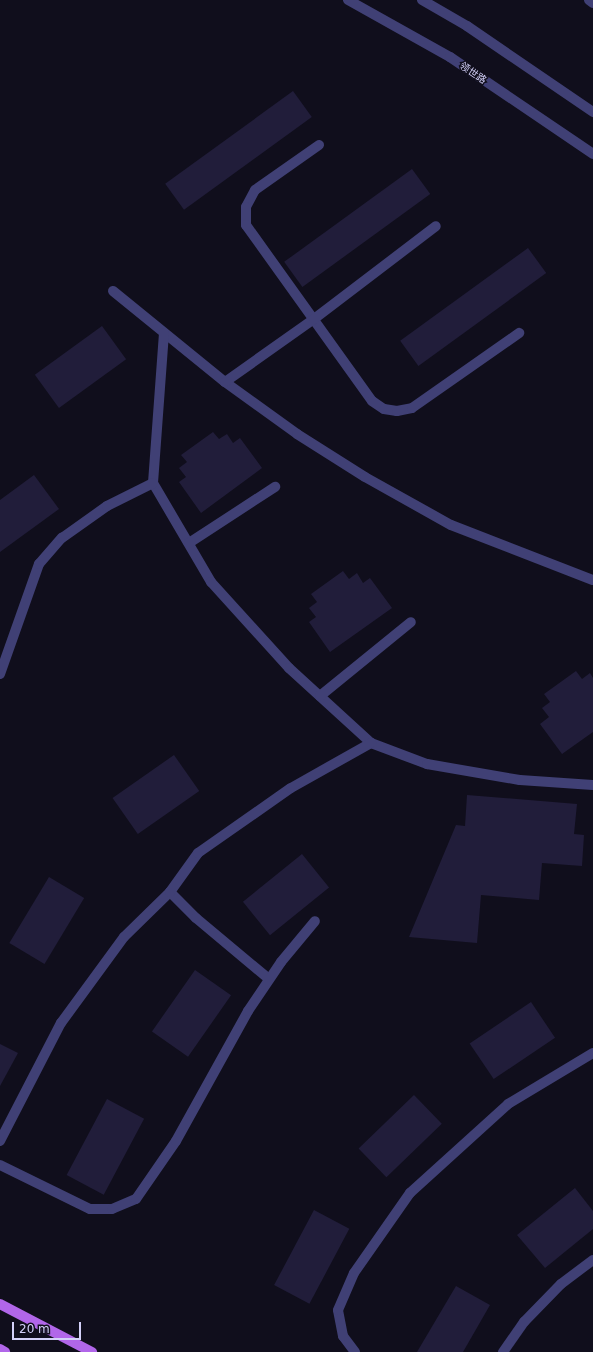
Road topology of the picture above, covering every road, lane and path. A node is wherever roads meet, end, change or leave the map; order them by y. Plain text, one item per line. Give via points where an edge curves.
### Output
1 (348, 0) edge
2 (422, 0) edge
3 (589, 0) edge
4 (593, 3) edge
5 (593, 112) edge
6 (319, 145) dead end
7 (593, 154) edge
8 (436, 226) dead end
9 (113, 291) dead end
10 (312, 320) junction
11 (164, 332) junction
12 (518, 332) dead end
13 (224, 382) junction
14 (153, 483) junction
15 (275, 487) dead end
16 (189, 543) junction
17 (593, 580) edge
18 (411, 622) dead end
19 (0, 674) edge
20 (320, 696) junction
21 (372, 743) junction
22 (593, 785) edge
23 (170, 892) junction
24 (315, 921) dead end
25 (269, 979) junction
26 (593, 1053) edge
27 (0, 1141) edge
28 (0, 1165) edge
29 (593, 1260) edge
30 (0, 1304) edge
31 (0, 1349) edge
32 (5, 1352) edge
33 (92, 1352) edge
34 (355, 1352) edge
35 (503, 1352) edge

1 - 7 street, 领世路 via 450,57
2 - 5 street via 467,26
3 - 4 street
6 - 10 street via 255,190 246,207 246,225
8 - 10 street
9 - 11 street
10 - 12 street via 372,401 384,409 397,412 412,408
10 - 13 street
11 - 13 street
11 - 14 street
13 - 17 street via 297,434 365,477 451,525
14 - 16 street
14 - 19 street via 107,506 68,533 38,564
15 - 16 street
16 - 20 street via 211,582 288,668
18 - 20 street
20 - 21 street
21 - 22 street via 427,764 520,780
21 - 23 street via 291,788 198,853
23 - 25 street via 196,918
23 - 27 street via 124,937 61,1023
24 - 25 street
25 - 28 street via 209,1077 176,1141 136,1199 112,1209 90,1209
26 - 34 street via 508,1104 410,1193 354,1273 338,1310 343,1336
29 - 35 street via 561,1284 524,1322
30 - 33 main road
31 - 32 main road

